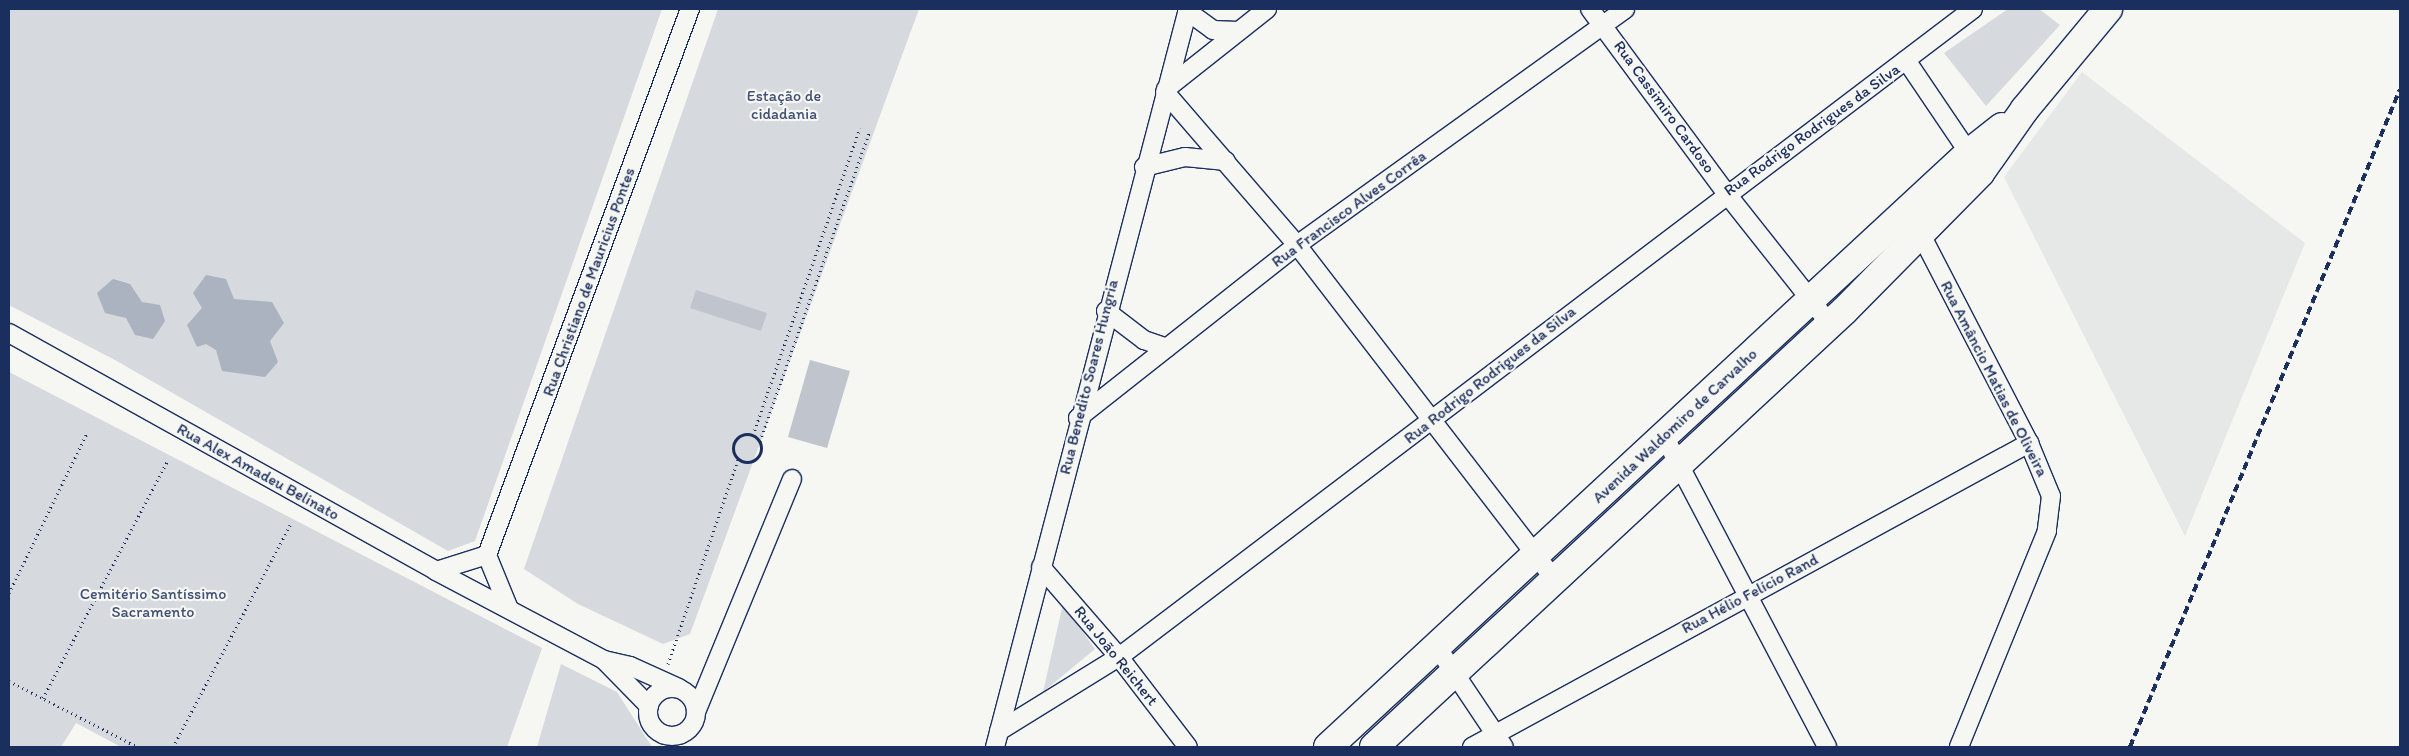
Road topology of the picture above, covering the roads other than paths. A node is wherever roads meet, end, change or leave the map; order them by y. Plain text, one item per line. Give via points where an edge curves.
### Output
1 (690, 9) edge
2 (1267, 9) edge
3 (1590, 9) edge
4 (1625, 9) edge
5 (1973, 9) edge
6 (1187, 10) edge
7 (2097, 13) edge
8 (1603, 25) junction
9 (1238, 31) junction
10 (1906, 60) junction
11 (1166, 90) junction
12 (2025, 109) junction
13 (1969, 153) junction
14 (1226, 162) junction
15 (1144, 167) junction
16 (1726, 193) junction
17 (1908, 209) junction
18 (1920, 234) junction
19 (1297, 245) junction
20 (1809, 300) junction
21 (1106, 311) junction
22 (1830, 324) junction
23 (9, 333) edge
24 (1167, 348) junction
25 (1078, 418) junction
26 (1432, 420) junction
27 (1664, 436) junction
28 (2029, 444) junction
29 (1680, 464) junction
30 (792, 479) dead end
31 (487, 555) junction
32 (1536, 556) junction
33 (1041, 567) junction
34 (436, 571) junction
35 (1554, 579) junction
36 (1746, 596) junction
37 (509, 609) junction
38 (1437, 647) junction
39 (1119, 657) junction
40 (604, 660) junction
41 (1456, 672) junction
42 (679, 688) junction
43 (649, 706) junction
44 (695, 715) junction
45 (997, 739) edge
46 (1500, 740) edge
47 (665, 741) edge
48 (689, 747) edge
49 (1188, 747) edge
50 (1328, 747) edge
51 (1374, 747) edge
52 (1472, 747) edge
53 (1827, 747) edge
54 (1959, 747) edge

1 - 31 street, Rua Christiano de Mauricius Pontes
2 - 9 street
3 - 8 street, Rua Cassimiro Cardoso
4 - 8 street, Rua Francisco Alves Corrêa
5 - 10 street, Rua Rodrigo Rodrigues da Silva
6 - 9 street via 1208,28
6 - 11 street, Rua Benedito Soares Hungria
7 - 12 main road, Avenida Waldomiro de Carvalho
8 - 16 street, Rua Cassimiro Cardoso
8 - 19 street, Rua Francisco Alves Corrêa
9 - 11 street
10 - 13 street
10 - 16 street, Rua Rodrigo Rodrigues da Silva
11 - 14 street
11 - 15 street, Rua Benedito Soares Hungria
12 - 13 main road, Avenida Waldomiro de Carvalho
12 - 18 main road, Avenida Waldomiro de Carvalho via 1980,172
13 - 17 main road, Avenida Waldomiro de Carvalho
14 - 15 street via 1185,157
14 - 19 street
15 - 21 street, Rua Benedito Soares Hungria
16 - 20 street, Rua Cassimiro Cardoso
16 - 26 street, Rua Rodrigo Rodrigues da Silva
17 - 18 street, Rua Amâncio Matias de Oliveira
17 - 20 main road, Avenida Waldomiro de Carvalho
18 - 22 main road, Avenida Waldomiro de Carvalho
18 - 28 street, Rua Amâncio Matias de Oliveira
19 - 24 street, Rua Francisco Alves Corrêa
19 - 26 street
20 - 22 street, Rua Cassimiro Cardoso
20 - 27 main road, Avenida Waldomiro de Carvalho
21 - 24 street via 1131,332
21 - 25 street, Rua Benedito Soares Hungria
22 - 29 main road, Avenida Waldomiro de Carvalho
23 - 34 street, Rua Alex Amadeu Belinato
24 - 25 street, Rua Francisco Alves Corrêa
25 - 33 street, Rua Benedito Soares Hungria
26 - 32 street
26 - 39 street, Rua Rodrigo Rodrigues da Silva
27 - 29 street
27 - 32 main road, Avenida Waldomiro de Carvalho
28 - 36 street, Rua Hélio Felício Rand
28 - 54 street, Rua Amâncio Matias de Oliveira via 2051,496 2052,512
29 - 35 main road, Avenida Waldomiro de Carvalho
29 - 36 street
30 - 44 street
31 - 34 street
31 - 37 street
32 - 35 street
32 - 38 main road, Avenida Waldomiro de Carvalho
33 - 39 street, Rua João Reichert
33 - 45 street, Rua Benedito Soares Hungria
34 - 37 street, Rua Alex Amadeu Belinato
35 - 41 main road, Avenida Waldomiro de Carvalho
36 - 46 street, Rua Hélio Felício Rand
36 - 53 street
37 - 40 street, Rua Alex Amadeu Belinato
38 - 41 street
38 - 50 main road, Avenida Waldomiro de Carvalho
39 - 45 street, Rua Rodrigo Rodrigues da Silva
39 - 49 street, Rua João Reichert
40 - 42 street
40 - 43 street
41 - 46 street
41 - 51 main road, Avenida Waldomiro de Carvalho
42 - 43 street via 658,692
42 - 44 street via 691,698
43 - 47 street via 650,722
44 - 47 street via 679,735
44 - 48 street
46 - 52 street, Rua Hélio Felício Rand

